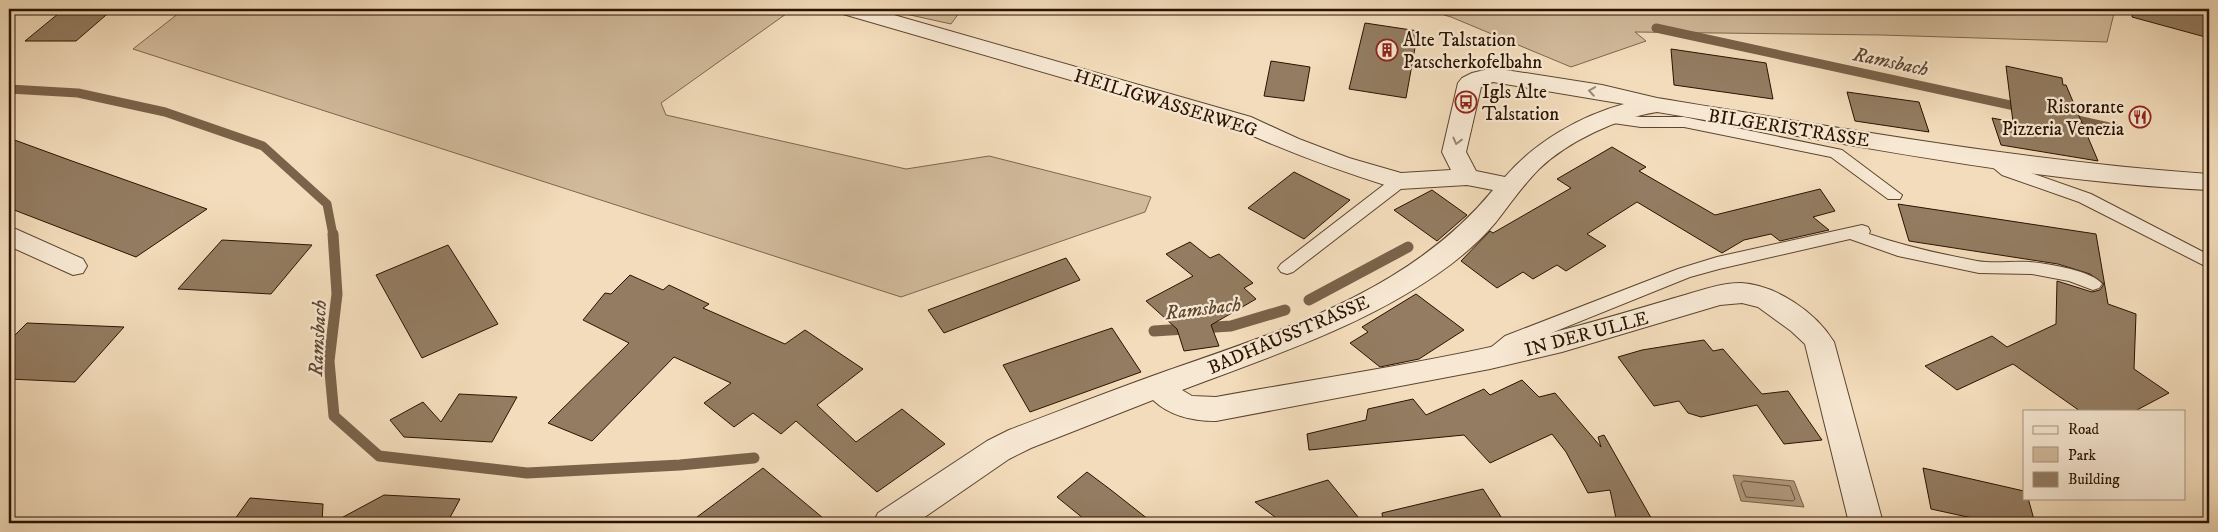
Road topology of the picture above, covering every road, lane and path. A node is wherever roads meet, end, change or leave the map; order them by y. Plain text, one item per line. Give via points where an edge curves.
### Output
1 (851, 9) edge
2 (1657, 105) junction
3 (1604, 118) junction
4 (1992, 160) junction
5 (1467, 177) junction
6 (1400, 181) junction
7 (2209, 182) edge
8 (1512, 186) junction
9 (1894, 195) dead end
10 (9, 235) edge
11 (2209, 262) edge
12 (73, 266) dead end
13 (1287, 268) dead end
14 (2093, 284) dead end
15 (1490, 358) junction
16 (1159, 386) junction
17 (890, 523) edge
18 (1866, 523) edge

1 - 6 street, HEILIGWASSERWEG via 1242,122 1340,163
2 - 3 street, BADHAUSSTRASSE via 1629,108
2 - 4 street, BILGERISTRASSE
2 -> 5 street, BILGERISTRASSE via 1602,92 1493,75 1480,78 1470,83 1454,152
3 - 8 street, BADHAUSSTRASSE via 1540,155
3 - 9 lane via 1684,122 1836,153
4 - 7 street, BILGERISTRASSE via 2112,175
4 - 11 lane via 2008,171 2085,198
5 - 6 street, HEILIGWASSERWEG
5 - 8 street, HEILIGWASSERWEG
6 - 13 lane
8 - 16 street, BADHAUSSTRASSE via 1458,245 1405,281 1364,304 1251,353
10 - 12 street
14 - 15 lane via 2073,276 2032,268 1979,267 1898,250 1858,233 1684,273 1512,340
15 - 16 street, IN DER ULLE via 1216,409 1180,405
15 - 18 street, IN DER ULLE via 1725,294 1750,294 1772,301 1806,327 1818,342
16 - 17 street, BADHAUSSTRASSE via 998,450

